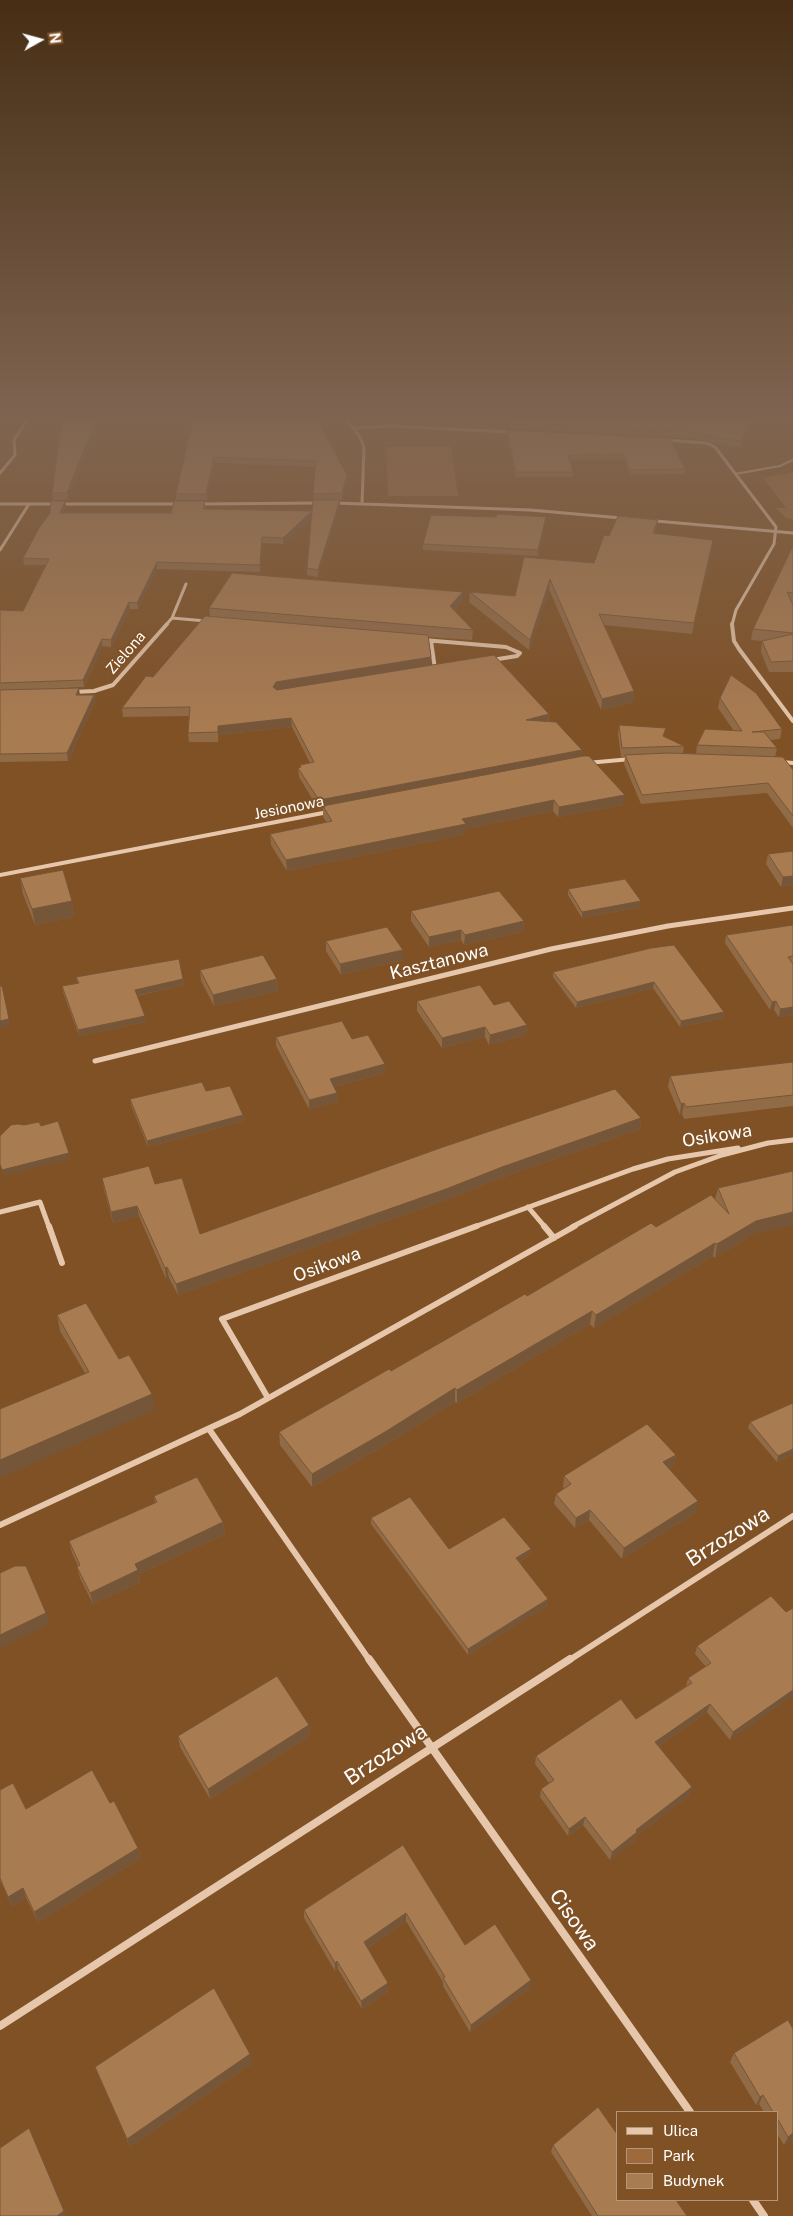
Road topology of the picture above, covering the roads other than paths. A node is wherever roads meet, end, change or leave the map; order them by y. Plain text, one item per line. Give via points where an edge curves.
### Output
1 (17, 522) edge
2 (677, 522) edge
3 (773, 522) edge
4 (776, 531) junction
5 (793, 533) edge
6 (0, 550) edge
7 (186, 584) dead end
8 (172, 618) junction
9 (210, 621) edge
10 (422, 640) edge
11 (431, 640) junction
12 (490, 660) edge
13 (444, 667) edge
14 (436, 669) junction
15 (426, 670) edge
16 (64, 692) edge
17 (793, 721) edge
18 (639, 759) edge
19 (773, 762) edge
20 (582, 763) edge
21 (793, 763) edge
22 (330, 811) edge
23 (0, 875) edge
24 (793, 908) edge
25 (95, 1061) dead end
26 (793, 1140) edge
27 (768, 1143) junction
28 (528, 1206) junction
29 (0, 1212) edge
30 (554, 1238) junction
31 (62, 1263) dead end
32 (268, 1398) junction
33 (209, 1429) junction
34 (793, 1516) edge
35 (0, 1525) edge
36 (430, 1748) junction
37 (0, 2026) edge
38 (689, 2111) edge
39 (754, 2201) edge
40 (764, 2216) edge

1 - 6 street
2 - 4 street
3 - 4 street
4 - 5 street
4 - 17 street via 768,557 736,610 731,627 739,649
7 - 8 street, Zielona
8 - 9 street
8 - 16 street, Zielona via 112,685 94,691
10 - 11 street
11 - 12 street via 506,647 520,653
11 - 14 street
13 - 14 street
14 - 15 street
18 - 20 street
19 - 21 street
22 - 23 street, Jesionowa
24 - 25 street, Kasztanowa via 668,926 551,949
26 - 27 street, Osikowa
27 - 28 street, Osikowa via 651,1163
27 - 30 street, Osikowa via 675,1172
28 - 30 street
28 - 32 street, Osikowa via 222,1319
29 - 31 street via 40,1202
30 - 32 street, Osikowa
32 - 33 street, Osikowa
33 - 35 street, Osikowa
33 - 36 street
34 - 36 street, Brzozowa
36 - 37 street, Brzozowa
36 - 38 street, Cisowa
39 - 40 street

